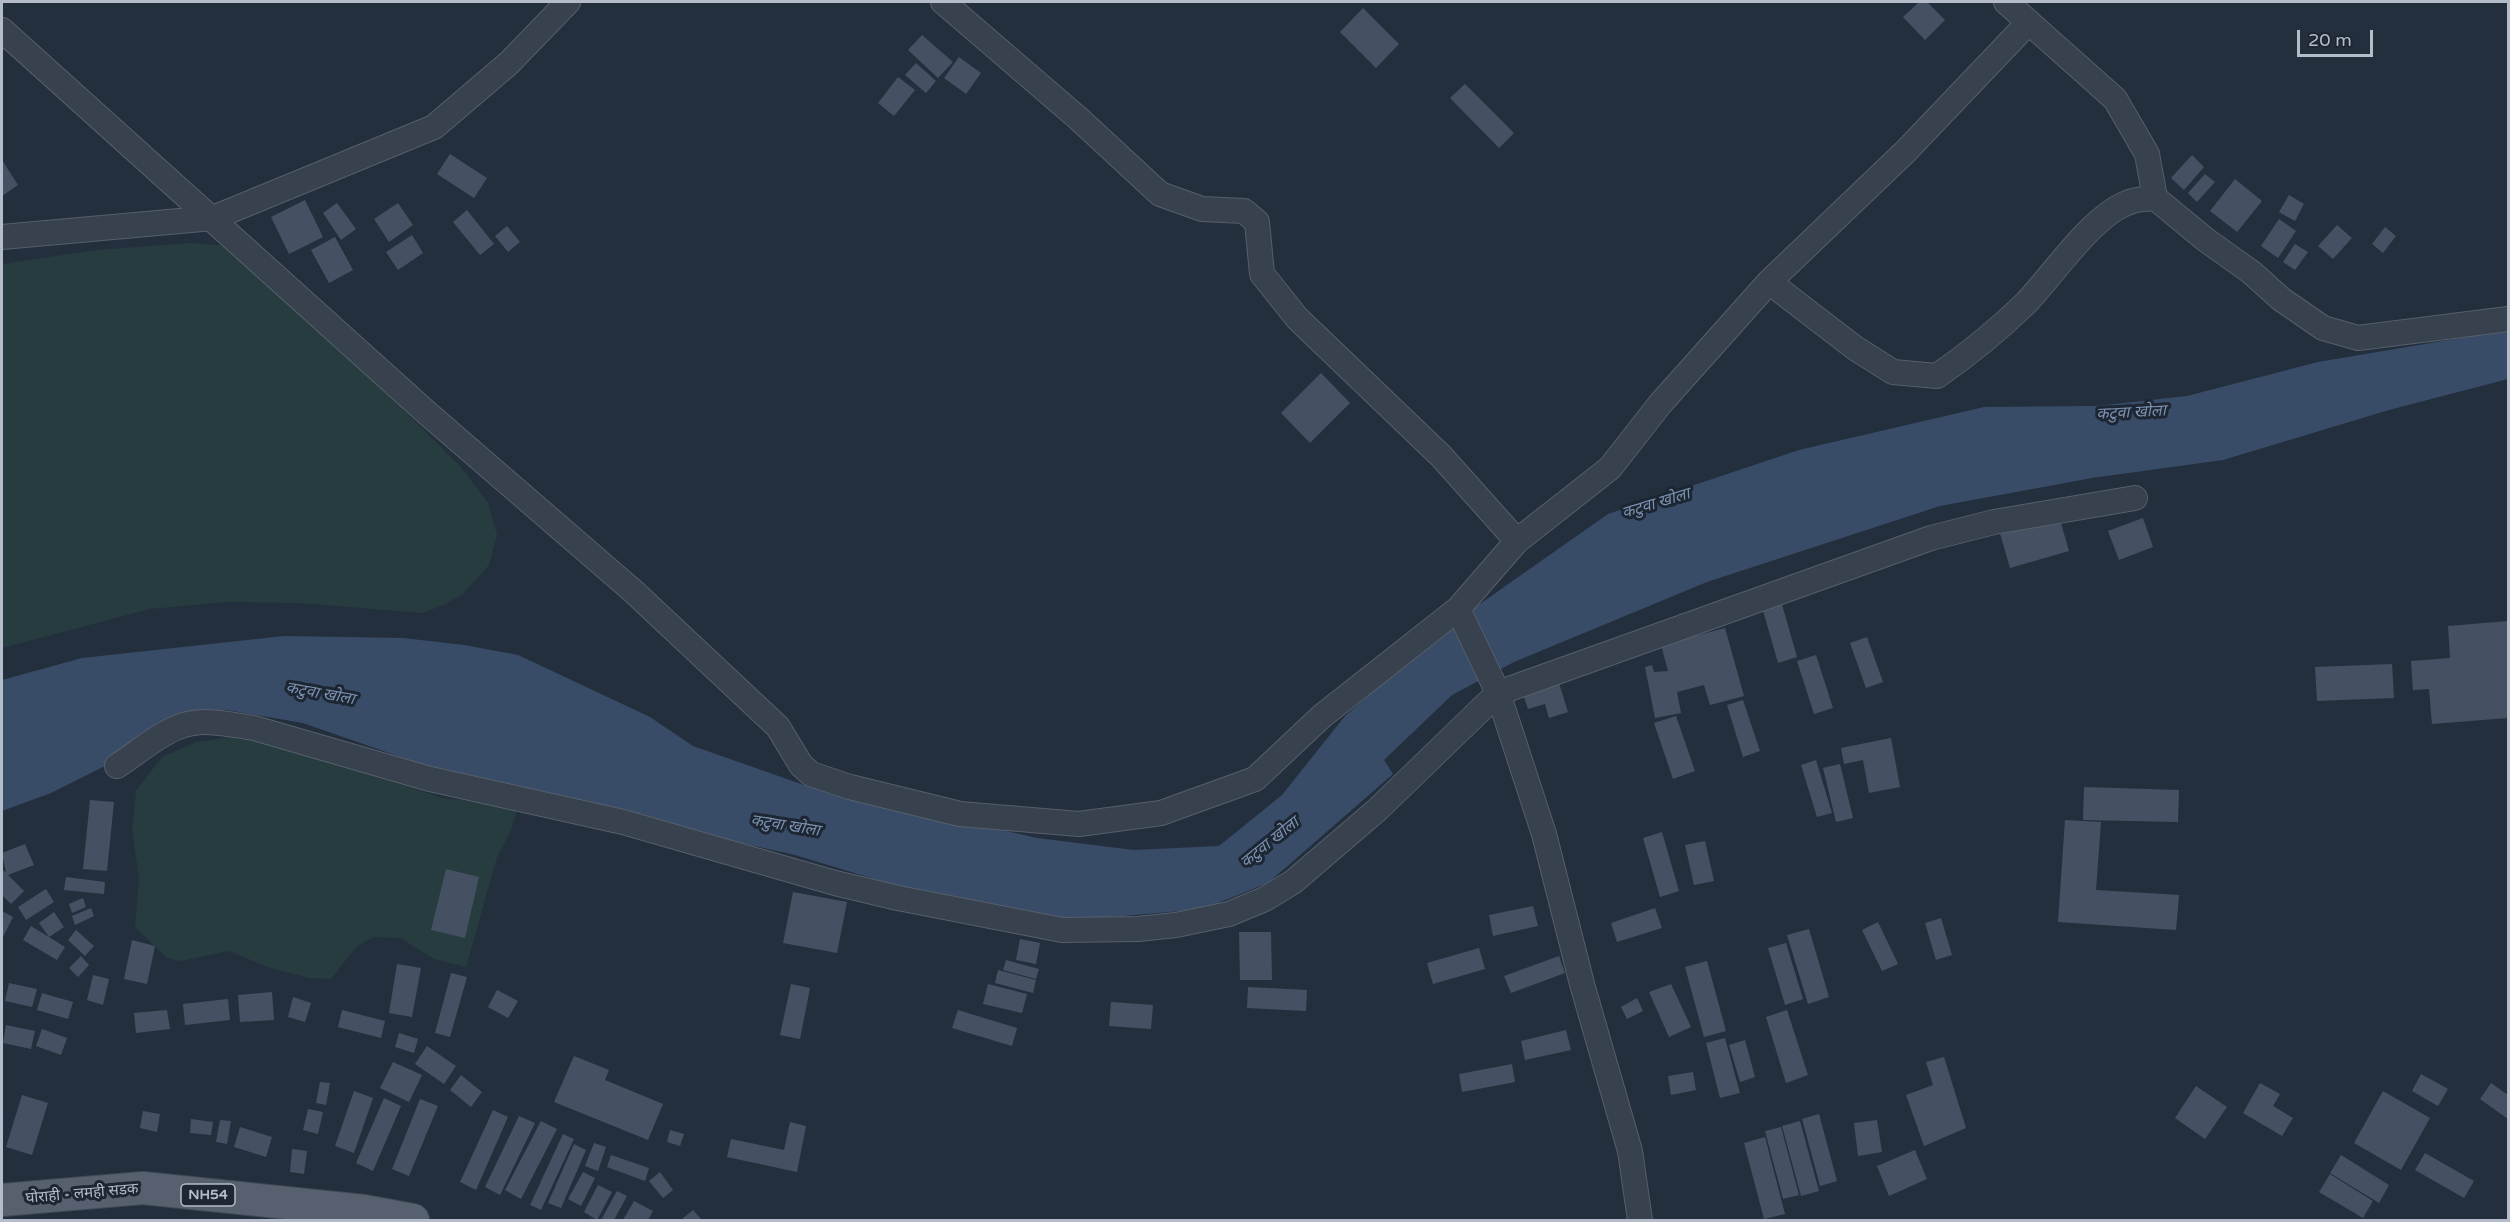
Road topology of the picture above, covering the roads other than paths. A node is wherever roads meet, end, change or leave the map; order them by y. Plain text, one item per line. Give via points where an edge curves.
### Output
1 (568, 2) edge
2 (943, 2) edge
3 (2006, 2) edge
4 (2029, 22) junction
5 (2, 30) edge
6 (2155, 198) junction
7 (213, 218) junction
8 (2, 237) edge
9 (1769, 282) junction
10 (2508, 319) edge
11 (2135, 498) dead end
12 (1517, 541) junction
13 (1458, 609) junction
14 (1498, 693) junction
15 (117, 766) dead end
16 (2, 1200) edge
17 (413, 1221) edge
18 (1640, 1221) edge

1 - 7 street via 509,63 434,127
2 - 12 street via 1160,194 1202,209 1244,211 1257,222 1262,274 1297,318 1433,448
3 - 4 street
4 - 6 street via 2115,99 2147,154
4 - 9 street via 1906,151
5 - 7 street
6 - 9 street via 2127,203 2108,215 2027,302 1974,351 1937,376 1893,372
6 - 10 street via 2323,328 2358,338
7 - 8 street
7 - 13 street via 427,413 633,591 777,727 811,774 850,787 960,814 1025,820 1079,824 1161,813 1256,779 1322,716
9 - 12 street via 1660,404 1610,468
11 - 14 street via 1994,522 1931,538
12 - 13 street
13 - 14 street
14 - 15 street via 1377,810 1293,882 1229,914 1138,929 1062,930 898,898 623,822 430,779 226,723 176,728
14 - 18 street via 1544,834 1630,1151
16 - 17 main road, घोराही - लमही सडक / NH54 via 142,1188 364,1211

